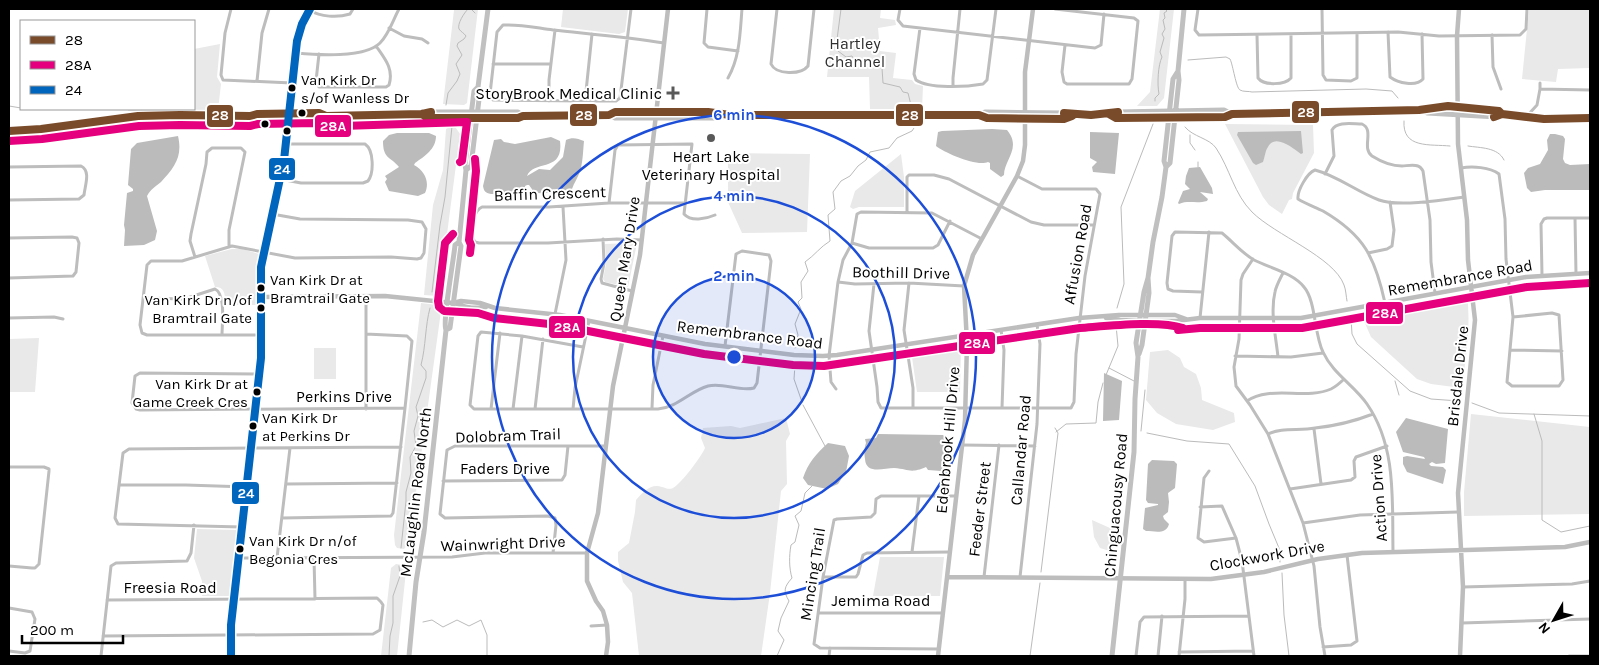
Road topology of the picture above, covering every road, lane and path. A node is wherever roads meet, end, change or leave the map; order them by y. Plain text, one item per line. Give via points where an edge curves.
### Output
1 (231, 9) edge
2 (270, 9) edge
3 (310, 9) edge
4 (353, 9) edge
5 (399, 9) edge
6 (488, 9) edge
7 (631, 9) edge
8 (668, 9) edge
9 (707, 9) edge
10 (742, 9) edge
11 (777, 9) edge
12 (814, 9) edge
13 (900, 9) edge
14 (960, 9) edge
15 (996, 9) edge
16 (1033, 9) edge
17 (1055, 9) edge
18 (1184, 9) edge
19 (1198, 9) edge
20 (1322, 9) edge
21 (1460, 9) edge
22 (1527, 9) edge
23 (1104, 14) junction
24 (389, 28) junction
25 (920, 28) junction
26 (555, 30) junction
27 (958, 32) junction
28 (1388, 32) junction
29 (1323, 33) junction
30 (1357, 33) junction
31 (592, 34) junction
32 (1291, 34) junction
33 (1422, 34) junction
34 (1257, 35) junction
35 (1492, 35) junction
36 (993, 36) junction
37 (1457, 36) junction
38 (628, 38) junction
39 (1029, 40) junction
40 (428, 43) dead end
41 (664, 43) junction
42 (1065, 45) junction
43 (376, 46) junction
44 (738, 51) junction
45 (296, 53) junction
46 (319, 54) junction
47 (493, 64) junction
48 (551, 64) junction
49 (1178, 71) junction
50 (728, 78) dead end
51 (256, 81) junction
52 (1540, 83) dead end
53 (292, 84) junction
54 (953, 86) junction
55 (478, 87) junction
56 (1501, 89) dead end
57 (1540, 89) junction
58 (1590, 90) edge
59 (549, 101) junction
60 (584, 101) junction
61 (1457, 107) junction
62 (1419, 110) junction
63 (1169, 111) junction
64 (1176, 111) junction
65 (471, 112) junction
66 (478, 112) junction
67 (657, 112) junction
68 (288, 113) junction
69 (422, 114) junction
70 (1109, 114) junction
71 (1232, 114) junction
72 (1457, 114) junction
73 (1502, 114) junction
74 (609, 115) junction
75 (730, 115) junction
76 (250, 116) junction
77 (326, 116) junction
78 (523, 116) junction
79 (1025, 116) junction
80 (1527, 117) junction
81 (470, 118) junction
82 (477, 118) junction
83 (655, 118) junction
84 (1168, 118) junction
85 (1175, 118) junction
86 (1590, 118) edge
87 (288, 119) junction
88 (9, 131) edge
89 (285, 144) junction
90 (652, 144) junction
91 (9, 167) edge
92 (1166, 167) junction
93 (1460, 168) junction
94 (466, 170) junction
95 (1325, 174) junction
96 (1017, 176) junction
97 (280, 179) junction
98 (1465, 197) junction
99 (9, 200) edge
100 (1390, 202) junction
101 (1427, 202) junction
102 (609, 203) junction
103 (646, 203) junction
104 (684, 203) junction
105 (562, 206) junction
106 (1000, 207) junction
107 (906, 212) junction
108 (272, 214) junction
109 (715, 215) dead end
110 (1575, 218) junction
111 (1590, 218) edge
112 (950, 221) junction
113 (1094, 225) junction
114 (1209, 232) junction
115 (9, 238) edge
116 (603, 240) junction
117 (642, 240) junction
118 (982, 240) junction
119 (565, 242) junction
120 (852, 243) junction
121 (229, 247) junction
122 (264, 252) junction
123 (1368, 253) junction
124 (195, 257) junction
125 (1253, 260) junction
126 (1283, 273) junction
127 (1590, 273) edge
128 (1576, 274) junction
129 (1542, 275) junction
130 (9, 278) edge
131 (1509, 280) junction
132 (838, 282) junction
133 (909, 283) junction
134 (874, 284) junction
135 (964, 286) junction
136 (1472, 286) junction
137 (633, 291) junction
138 (1202, 292) junction
139 (1435, 294) junction
140 (366, 296) junction
141 (261, 297) junction
142 (143, 298) junction
143 (450, 302) junction
144 (1385, 303) junction
145 (555, 314) junction
146 (1314, 316) junction
147 (1513, 317) junction
148 (9, 318) edge
149 (1080, 318) junction
150 (1143, 318) junction
151 (1200, 318) junction
152 (1239, 319) junction
153 (1274, 319) junction
154 (63, 320) dead end
155 (589, 321) junction
156 (1037, 325) junction
157 (625, 328) junction
158 (1001, 330) junction
159 (366, 334) junction
160 (500, 334) junction
161 (222, 335) junction
162 (261, 335) junction
163 (966, 335) junction
164 (522, 336) junction
165 (663, 336) junction
166 (543, 339) junction
167 (906, 344) junction
168 (725, 346) junction
169 (583, 347) junction
170 (871, 349) junction
171 (1510, 350) junction
172 (760, 351) junction
173 (1562, 351) junction
174 (1323, 353) junction
175 (829, 356) junction
176 (1235, 356) junction
177 (1278, 357) junction
178 (260, 374) junction
179 (1344, 380) junction
180 (836, 389) dead end
181 (1247, 401) junction
182 (405, 408) junction
183 (573, 408) junction
184 (652, 408) junction
185 (913, 408) junction
186 (965, 408) junction
187 (1002, 408) junction
188 (1038, 408) junction
189 (256, 409) junction
190 (366, 409) junction
191 (491, 409) junction
192 (514, 409) junction
193 (535, 409) junction
194 (610, 409) junction
195 (1373, 414) junction
196 (1314, 429) junction
197 (1268, 434) junction
198 (962, 445) junction
199 (999, 445) junction
200 (568, 446) junction
201 (606, 446) junction
202 (1034, 446) junction
203 (1387, 446) junction
204 (401, 447) junction
205 (252, 448) junction
206 (290, 448) junction
207 (9, 467) edge
208 (1209, 471) dead end
209 (443, 481) junction
210 (397, 483) junction
211 (286, 484) junction
212 (1321, 484) junction
213 (119, 485) junction
214 (247, 487) junction
215 (1290, 488) junction
216 (919, 496) junction
217 (956, 496) junction
218 (1200, 508) junction
219 (1458, 512) junction
220 (1392, 514) junction
221 (282, 518) junction
222 (1303, 523) junction
223 (194, 525) junction
224 (242, 527) junction
225 (1236, 538) junction
226 (1590, 542) edge
227 (1460, 550) junction
228 (1394, 551) junction
229 (912, 552) junction
230 (950, 552) junction
231 (553, 553) junction
232 (587, 553) junction
233 (1347, 554) junction
234 (420, 557) junction
235 (238, 558) junction
236 (277, 558) junction
237 (314, 558) junction
238 (1312, 560) junction
239 (9, 566) edge
240 (1245, 575) junction
241 (984, 576) junction
242 (823, 577) junction
243 (947, 577) junction
244 (1020, 577) junction
245 (1120, 578) junction
246 (1185, 579) junction
247 (1590, 581) edge
248 (1462, 587) junction
249 (234, 599) junction
250 (315, 599) junction
251 (107, 600) junction
252 (9, 608) edge
253 (818, 613) junction
254 (943, 613) junction
255 (1162, 616) junction
256 (1183, 616) junction
257 (1249, 616) junction
258 (1590, 619) edge
259 (1461, 622) junction
260 (607, 625) junction
261 (591, 626) dead end
262 (231, 635) junction
263 (103, 636) junction
264 (1323, 647) junction
265 (830, 648) junction
266 (939, 649) junction
267 (9, 651) edge
268 (1253, 651) junction
269 (1179, 654) edge
270 (101, 656) edge
271 (231, 656) edge
272 (409, 656) edge
273 (606, 656) edge
274 (829, 656) edge
275 (938, 656) edge
276 (1112, 656) edge
277 (1136, 656) edge
278 (1158, 656) edge
279 (1254, 656) edge
280 (1325, 656) edge
281 (1460, 656) edge
282 (1569, 656) edge
283 (1590, 656) edge

1 - 51 street via 221,77 228,81
2 - 51 street via 262,33
3 - 4 street via 321,15 345,16
3 - 45 street via 300,31
5 - 24 street
6 - 55 main road, McLaughlin Road North
7 - 38 street
8 - 41 street, Queen Mary Drive
9 - 44 street via 704,43 708,47
10 - 44 street
11 - 12 street via 773,67 778,71 799,72 808,66
13 - 25 street via 899,23
14 - 27 street
15 - 36 street
16 - 39 street, Edenbrook Hill Drive
17 - 23 street
18 - 49 main road, Chinguacousy Road
19 - 34 street via 1195,30 1199,35
20 - 29 street
21 - 37 street, Brisdale Drive
22 - 35 street via 1523,34
23 - 42 street via 1099,47
23 - 42 street via 1138,21 1129,84 1067,84 1062,72
24 - 40 street
24 - 43 street
25 - 27 street
25 - 54 street via 916,80 923,84
26 - 31 street
26 - 47 street via 504,25 497,32
26 - 48 street
27 - 36 street
27 - 54 street
28 - 30 street
28 - 33 street
28 - 33 street via 1390,77 1405,83 1419,83 1424,77
29 - 30 street
29 - 30 street via 1324,78 1330,82 1356,79
29 - 32 street
31 - 38 street
31 - 60 street
32 - 34 street
32 - 34 street via 1291,78 1286,82 1264,83 1258,78
33 - 37 street
35 - 37 street
35 - 56 street via 1493,67
36 - 39 street
36 - 54 street via 987,80 977,85
37 - 61 street, Brisdale Drive
38 - 41 street
38 - 60 street via 620,98 616,101
39 - 42 street
39 - 79 street, Edenbrook Hill Drive
41 - 67 street, Queen Mary Drive
43 - 46 street via 361,53
43 - 46 street via 390,69 390,81 386,87 319,87 316,81
44 - 50 street
45 - 46 street
45 - 53 street
47 - 48 street
47 - 59 street via 490,94 493,100
48 - 59 street
49 - 63 main road, Chinguacousy Road via 1173,79
49 - 64 main road, Chinguacousy Road
51 - 53 street
52 - 57 street
53 - 68 street
55 - 65 main road, McLaughlin Road North via 474,91
55 - 66 main road, McLaughlin Road North
57 - 58 street
57 - 80 street via 1537,105
59 - 60 street
61 - 62 main road
61 - 72 street, Brisdale Drive
61 - 73 main road via 1499,111
62 - 71 main road
62 - 72 main road
63 - 64 main road
63 - 70 main road
63 - 84 main road, Chinguacousy Road
64 - 71 main road via 1224,110
64 - 85 main road, Chinguacousy Road
65 - 66 main road
65 - 69 main road
65 - 81 main road, McLaughlin Road North
66 - 78 main road via 518,112
66 - 82 main road, McLaughlin Road North
67 - 74 main road via 615,112
67 - 75 main road
67 - 83 street, Queen Mary Drive
68 - 76 main road
68 - 77 main road
68 - 87 street
69 - 77 main road
69 - 81 main road via 427,118
70 - 79 main road via 1072,116 1064,120
70 - 84 main road via 1116,118
71 - 85 main road
72 - 73 main road via 1497,117
72 - 93 street, Brisdale Drive
73 - 80 main road
74 - 78 main road
74 - 83 main road via 615,118
75 - 79 main road
75 - 83 main road via 719,118
76 - 87 main road via 258,120
76 - 88 main road via 141,116
77 - 87 main road
78 - 82 main road
79 - 96 street, Edenbrook Hill Drive via 1024,153
80 - 86 main road
81 - 82 main road
81 - 94 main road, McLaughlin Road North
82 - 94 main road, McLaughlin Road North via 471,166
83 - 90 street, Queen Mary Drive
84 - 85 main road
84 - 92 main road, Chinguacousy Road
85 - 92 main road, Chinguacousy Road via 1170,163
87 - 89 street
89 - 97 street
89 - 97 street via 365,144 371,152 371,175 370,180 363,183 301,183
90 - 102 street via 621,144 616,147
90 - 103 street, Queen Mary Drive
90 - 104 street via 692,144
91 - 99 street via 81,166 87,172 84,195 79,199
92 - 150 main road, Chinguacousy Road
93 - 98 street, Brisdale Drive
93 - 131 street via 1475,167 1499,174
94 - 143 main road, McLaughlin Road North
95 - 100 street
95 - 101 street via 1334,156 1332,128 1362,124 1368,130 1367,150 1372,156 1390,164 1422,169
95 - 123 street via 1315,170 1310,173 1298,199 1322,210 1348,228
96 - 106 street, Edenbrook Hill Drive
96 - 113 street, Affusion Road via 1042,189 1096,189 1100,196
97 - 108 street
98 - 101 street
98 - 136 street, Brisdale Drive
100 - 101 street
100 - 123 street via 1394,224 1392,246
101 - 139 street
102 - 103 street, Baffin Crescent
102 - 105 street, Baffin Crescent
103 - 104 street, Baffin Crescent
103 - 117 street, Queen Mary Drive
104 - 109 street via 687,217
105 - 119 street
105 - 119 street, Baffin Crescent via 480,208 475,214 472,237 479,243
106 - 107 street via 945,178 909,175
106 - 113 street via 1035,224
106 - 118 street, Edenbrook Hill Drive
107 - 112 street via 932,213
107 - 120 street via 858,212
108 - 122 street
108 - 122 street via 300,220 420,221 426,229 424,253 416,260 391,257 295,258
110 - 111 street
110 - 128 street
110 - 129 street via 1547,218 1542,221
112 - 118 street
112 - 120 street via 938,245 933,248 869,248
113 - 149 street, Affusion Road
114 - 125 street, Action Drive via 1222,233
114 - 138 street
114 - 138 street via 1173,234 1167,283 1170,291
115 - 130 street via 72,237 77,238 79,244 73,276
116 - 117 street, Baffin Crescent
116 - 119 street, Baffin Crescent
116 - 137 street via 602,283
117 - 137 street, Queen Mary Drive
118 - 135 street, Edenbrook Hill Drive via 968,268
119 - 145 street via 566,260
120 - 132 street via 843,260
121 - 122 street
121 - 124 street
121 - 124 street via 229,230 245,152 241,148 212,148 207,152 191,234
122 - 141 street
123 - 144 street via 1378,272
124 - 142 street via 177,262 150,262 146,267
125 - 126 street, Action Drive
125 - 152 street via 1241,280
126 - 146 street, Action Drive via 1304,286
126 - 153 street via 1275,293
127 - 128 street, Remembrance Road
128 - 129 street, Remembrance Road
129 - 131 street, Remembrance Road
131 - 136 street, Remembrance Road
131 - 147 street
132 - 134 street, Boothill Drive
132 - 175 street
133 - 134 street, Boothill Drive
133 - 135 street, Boothill Drive
133 - 167 street via 904,326
134 - 170 street via 869,328
135 - 163 street, Edenbrook Hill Drive
136 - 139 street, Remembrance Road
136 - 219 street, Brisdale Drive via 1475,320
137 - 157 street, Queen Mary Drive
138 - 151 street
139 - 144 street, Remembrance Road
140 - 141 street, Remembrance Road
140 - 143 street, Remembrance Road
140 - 159 street
141 - 162 street
142 - 161 street via 142,333
142 - 161 street via 184,298 219,290 222,296
143 - 145 street, Remembrance Road via 461,306
143 - 234 main road, McLaughlin Road North via 444,327
144 - 146 street, Remembrance Road
145 - 155 street, Remembrance Road
146 - 153 street, Remembrance Road
146 - 174 street, Action Drive
147 - 171 street
147 - 173 street via 1558,314
148 - 154 street via 54,317
149 - 150 street, Remembrance Road
149 - 156 street, Remembrance Road
149 - 188 street, Affusion Road via 1073,406
150 - 151 street, Remembrance Road via 1175,315 1186,319
150 - 245 main road, Chinguacousy Road via 1136,343 1134,452
151 - 152 street, Remembrance Road
152 - 153 street, Remembrance Road
152 - 176 street
153 - 177 street
155 - 157 street, Remembrance Road
155 - 169 street
156 - 158 street, Remembrance Road
156 - 188 street, Callandar Road via 1040,344
157 - 165 street, Remembrance Road
157 - 194 street, Queen Mary Drive
158 - 163 street, Remembrance Road
158 - 187 street via 1004,350
159 - 182 street, Perkins Drive via 407,336 412,341
159 - 190 street
160 - 164 street
160 - 191 street
160 - 191 street via 479,334 474,364 470,405 474,409
161 - 162 street
162 - 178 street
163 - 167 street, Remembrance Road
163 - 186 street, Edenbrook Hill Drive
164 - 166 street
164 - 192 street
165 - 168 street, Remembrance Road
165 - 184 street
166 - 169 street
166 - 193 street
167 - 170 street, Remembrance Road
167 - 185 street
168 - 172 street, Remembrance Road
168 - 172 street via 736,254 742,251 767,254 771,261
169 - 183 street
170 - 175 street, Remembrance Road
170 - 185 street via 878,405
171 - 173 street
171 - 173 street via 1508,384 1557,387 1563,380
172 - 175 street, Remembrance Road
172 - 184 street via 754,388 710,386 670,406
174 - 177 street
174 - 179 street, Action Drive
175 - 180 street via 831,382
176 - 177 street
176 - 181 street via 1236,386
178 - 189 street
178 - 189 street, Perkins Drive via 140,373 135,376 132,403 140,410
179 - 181 street via 1327,390 1257,395
179 - 195 street, Action Drive via 1362,397
181 - 197 street
182 - 190 street, Perkins Drive
182 - 204 street
183 - 193 street
183 - 194 street
184 - 194 street
185 - 186 street
186 - 187 street
186 - 198 street, Edenbrook Hill Drive
187 - 188 street
188 - 202 street, Callandar Road
189 - 190 street, Perkins Drive
189 - 205 street
191 - 192 street
192 - 193 street
194 - 201 street, Queen Mary Drive
195 - 196 street
195 - 203 street, Action Drive
196 - 197 street via 1277,430
196 - 212 street
197 - 215 street
198 - 199 street
198 - 217 street, Edenbrook Hill Drive
199 - 202 street
199 - 241 street, Feeder Street
200 - 201 street, Dolobram Trail
200 - 209 street, Dolobram Trail via 451,447 447,452
200 - 209 street, Faders Drive via 562,480
201 - 232 street, Queen Mary Drive via 598,513
202 - 244 street, Callandar Road
203 - 212 street via 1356,456 1356,474 1352,480
203 - 220 street, Action Drive
204 - 206 street
204 - 210 street
205 - 206 street
205 - 213 street via 127,449 123,453
205 - 214 street
206 - 211 street
207 - 239 street via 49,469 39,564 36,568
208 - 218 street via 1204,478
209 - 231 street, Dolobram Trail via 440,514 445,518 548,516 554,518 556,525
210 - 211 street
210 - 221 street via 393,512 389,517
211 - 221 street
212 - 215 street
213 - 214 street
213 - 223 street via 115,520 118,524
214 - 224 street
215 - 222 street
216 - 217 street, Mincing Trail
216 - 229 street
216 - 242 street, Mincing Trail via 878,496 875,513 871,517 834,520
217 - 230 street, Edenbrook Hill Drive
218 - 225 street via 1222,506
218 - 225 street via 1200,540
219 - 220 street
219 - 227 street, Brisdale Drive
220 - 222 street
220 - 228 street, Action Drive
221 - 236 street
222 - 238 street
223 - 224 street
223 - 251 street via 187,561 112,564
224 - 235 street
225 - 240 street
226 - 227 street, Clockwork Drive
227 - 228 street, Clockwork Drive
227 - 248 street, Brisdale Drive
228 - 233 street, Clockwork Drive
229 - 230 street
229 - 242 street via 867,553 863,555 856,577
230 - 243 street, Edenbrook Hill Drive
231 - 232 street, Wainwright Drive
231 - 234 street, Wainwright Drive
232 - 260 street, Queen Mary Drive via 587,581
233 - 238 street, Clockwork Drive
233 - 264 street via 1357,641 1351,645
234 - 237 street, Wainwright Drive
234 - 272 main road, McLaughlin Road North
235 - 236 street, Wainwright Drive
235 - 249 street
236 - 237 street, Wainwright Drive
237 - 250 street
238 - 240 street, Clockwork Drive
238 - 264 street
240 - 246 street, Clockwork Drive
240 - 257 street
241 - 243 street, Clockwork Drive
241 - 244 street, Clockwork Drive
242 - 253 street, Mincing Trail
243 - 254 street, Edenbrook Hill Drive
244 - 245 street, Clockwork Drive
245 - 246 street, Clockwork Drive
245 - 276 main road, Chinguacousy Road
246 - 256 street
247 - 248 street
248 - 259 street, Brisdale Drive
249 - 250 street, Freesia Road
249 - 251 street, Freesia Road
249 - 262 street
250 - 262 street, Freesia Road via 377,598 383,605 380,630 370,634
251 - 263 street
252 - 267 street via 32,612 35,619 30,651
253 - 254 street, Jemima Road
253 - 265 street, Mincing Trail via 814,644 817,648
254 - 266 street, Edenbrook Hill Drive
255 - 256 street
255 - 277 street via 1141,619
255 - 278 street
256 - 257 street
256 - 269 street
257 - 268 street
258 - 259 street
259 - 281 street, Brisdale Drive
260 - 261 street
260 - 273 street, Queen Mary Drive
262 - 263 street
262 - 271 street
263 - 270 street
264 - 280 street
265 - 266 street
265 - 274 street
266 - 275 street, Edenbrook Hill Drive
268 - 269 street
268 - 279 street
282 - 283 street

